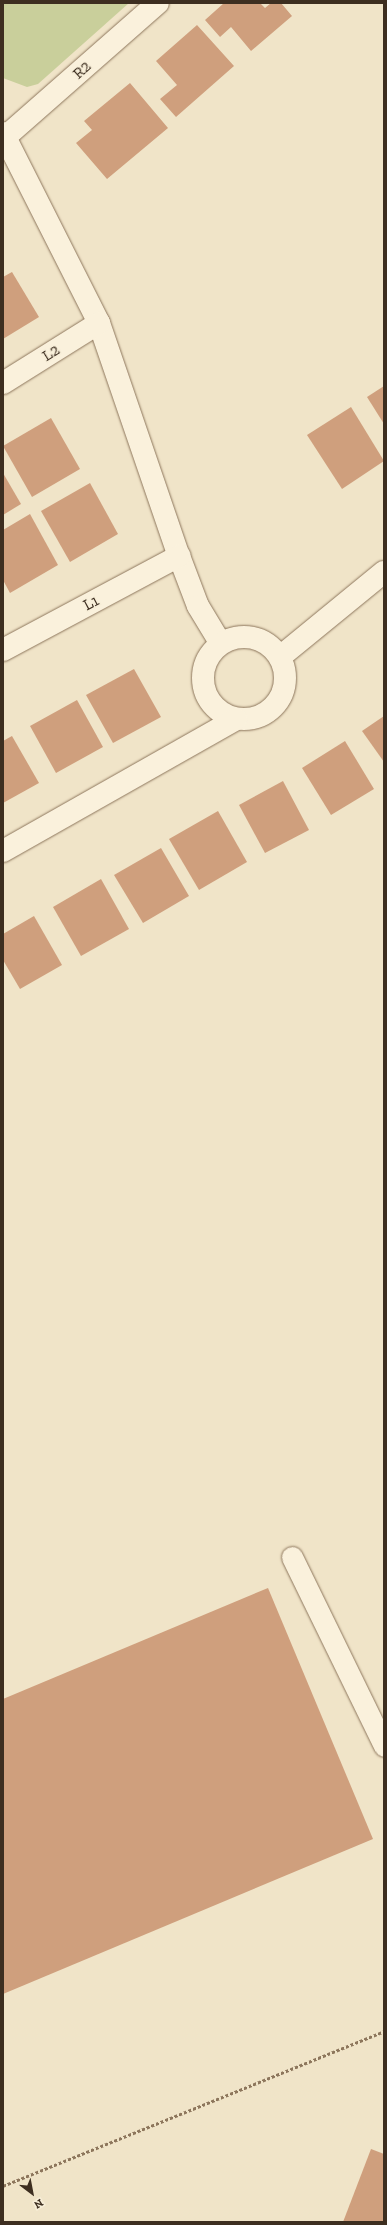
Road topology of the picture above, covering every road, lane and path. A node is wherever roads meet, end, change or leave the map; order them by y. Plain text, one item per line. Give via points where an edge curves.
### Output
1 (158, 3) edge
2 (4, 137) edge
3 (99, 323) junction
4 (3, 383) edge
5 (179, 556) junction
6 (384, 572) edge
7 (221, 644) junction
8 (3, 650) edge
9 (280, 657) junction
10 (236, 719) junction
11 (3, 851) edge
12 (292, 1557) dead end
13 (384, 1746) edge
14 (384, 2031) edge
15 (3, 2186) edge

1 - 2 street, R2
2 - 3 street
3 - 4 street, L2
3 - 5 street
5 - 7 street via 198,606
5 - 8 street, L1
6 - 9 street
7 - 9 street via 246,636 271,646
7 - 10 street via 211,654 202,679 213,705
9 - 10 street via 286,683 278,702 262,715
10 - 11 street
12 - 13 lane
14 - 15 path

